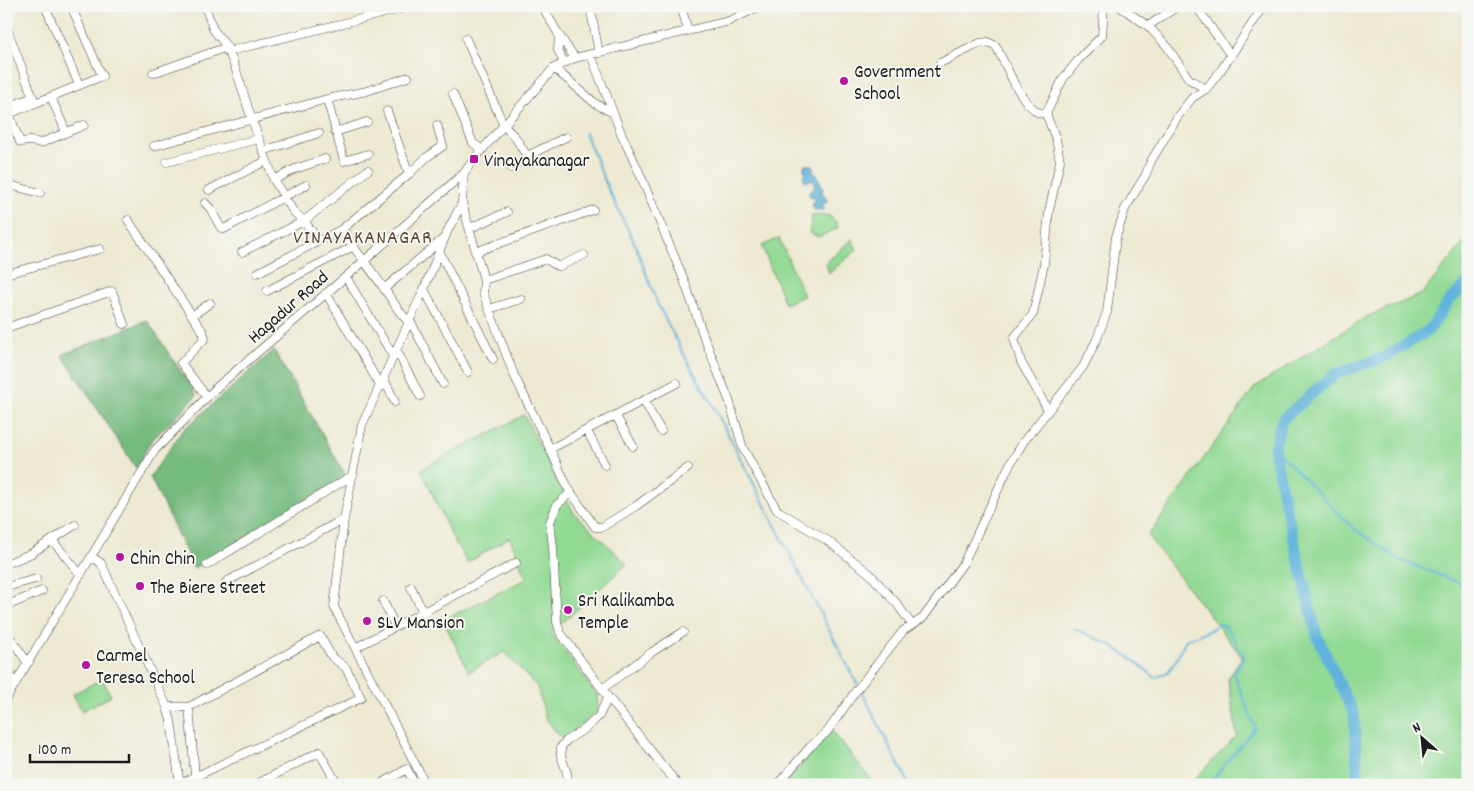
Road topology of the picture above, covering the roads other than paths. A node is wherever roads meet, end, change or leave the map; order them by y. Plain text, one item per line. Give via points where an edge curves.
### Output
1 (45, 6) edge
2 (71, 6) edge
3 (205, 6) edge
4 (413, 6) edge
5 (590, 6) edge
6 (681, 6) edge
7 (760, 6) edge
8 (1104, 6) edge
9 (1119, 6) edge
10 (1178, 6) edge
11 (1196, 6) edge
12 (1264, 6) edge
13 (545, 8) edge
14 (6, 26) edge
15 (1148, 26) junction
16 (688, 31) junction
17 (559, 35) junction
18 (466, 39) dead end
19 (228, 50) junction
20 (595, 54) junction
21 (1231, 56) junction
22 (576, 58) junction
23 (564, 63) junction
24 (940, 63) dead end
25 (554, 68) junction
26 (154, 73) dead end
27 (408, 77) dead end
28 (79, 85) junction
29 (1206, 89) junction
30 (453, 94) dead end
31 (51, 96) junction
32 (327, 99) junction
33 (34, 100) junction
34 (388, 111) dead end
35 (7, 112) edge
36 (613, 113) junction
37 (1046, 114) junction
38 (252, 120) junction
39 (366, 122) dead end
40 (84, 125) dead end
41 (437, 125) dead end
42 (504, 126) junction
43 (66, 132) junction
44 (335, 132) junction
45 (319, 133) dead end
46 (566, 137) dead end
47 (258, 139) junction
48 (154, 146) dead end
49 (482, 150) junction
50 (263, 151) junction
51 (368, 154) dead end
52 (527, 156) junction
53 (325, 160) dead end
54 (266, 161) junction
55 (167, 162) dead end
56 (511, 168) dead end
57 (368, 170) dead end
58 (464, 173) junction
59 (409, 174) junction
60 (274, 180) junction
61 (6, 184) edge
62 (306, 185) dead end
63 (209, 190) dead end
64 (40, 192) dead end
65 (285, 197) junction
66 (205, 203) dead end
67 (462, 203) junction
68 (593, 210) dead end
69 (507, 212) dead end
70 (128, 220) dead end
71 (304, 221) junction
72 (470, 228) junction
73 (342, 229) junction
74 (445, 237) junction
75 (319, 241) junction
76 (352, 248) junction
77 (100, 249) dead end
78 (242, 252) dead end
79 (475, 252) junction
80 (440, 253) junction
81 (584, 255) dead end
82 (364, 262) junction
83 (256, 273) dead end
84 (6, 274) edge
85 (346, 277) junction
86 (484, 280) junction
87 (384, 289) junction
88 (424, 289) junction
89 (267, 291) dead end
90 (326, 293) junction
91 (521, 299) dead end
92 (210, 303) dead end
93 (489, 309) junction
94 (192, 316) junction
95 (408, 322) junction
96 (124, 324) dead end
97 (6, 328) edge
98 (395, 353) junction
99 (493, 359) dead end
100 (468, 372) dead end
101 (382, 383) junction
102 (678, 383) dead end
103 (443, 384) dead end
104 (420, 396) dead end
105 (207, 397) junction
106 (644, 401) junction
107 (395, 402) dead end
108 (1048, 410) junction
109 (616, 416) junction
110 (587, 431) junction
111 (661, 431) dead end
112 (633, 446) dead end
113 (550, 449) junction
114 (605, 465) dead end
115 (688, 468) dead end
116 (354, 475) junction
117 (571, 492) junction
118 (344, 519) junction
119 (75, 525) dead end
120 (52, 540) junction
121 (92, 557) junction
122 (516, 563) dead end
123 (6, 564) edge
124 (207, 565) dead end
125 (81, 575) junction
126 (36, 579) dead end
127 (226, 582) dead end
128 (6, 586) edge
129 (411, 587) dead end
130 (42, 591) dead end
131 (383, 601) dead end
132 (6, 606) edge
133 (423, 612) junction
134 (912, 625) junction
135 (395, 626) junction
136 (683, 632) dead end
137 (12, 640) dead end
138 (355, 648) junction
139 (29, 662) junction
140 (6, 667) edge
141 (15, 685) junction
142 (602, 689) junction
143 (608, 697) junction
144 (6, 699) edge
145 (167, 707) junction
146 (189, 707) junction
147 (195, 776) junction
148 (180, 784) edge
149 (255, 785) edge
150 (338, 785) edge
151 (379, 785) edge
152 (416, 785) edge
153 (426, 785) edge
154 (568, 785) edge
155 (678, 785) edge
156 (777, 785) edge

1 - 28 street
2 - 28 street via 102,76
3 - 19 street via 213,29
4 - 19 street
5 - 20 street
6 - 16 street
7 - 16 street, Hagadur Road via 729,21
8 - 37 street via 1102,36 1063,80
9 - 15 street
10 - 15 street
11 - 21 street
12 - 21 street
13 - 17 street
14 - 33 street
15 - 29 street via 1166,45 1189,79
16 - 20 street, Hagadur Road
17 - 22 street
17 - 23 street via 558,50
18 - 42 street
19 - 26 street
19 - 38 street
20 - 22 street, Hagadur Road
20 - 36 street
21 - 29 street
22 - 23 street, Hagadur Road
23 - 25 street, Hagadur Road
24 - 37 street via 988,42 996,46 1027,103 1037,112
25 - 36 street via 596,104
25 - 42 street, Hagadur Road
27 - 32 street via 367,91
28 - 31 street
29 - 108 street via 1192,98 1178,116 1125,210 1116,237 1107,312 1097,339 1084,367
30 - 49 street via 474,143
31 - 33 street
31 - 43 street
32 - 38 street
32 - 44 street
33 - 35 street
34 - 59 street
35 - 43 street via 20,142 41,143
36 - 134 street via 684,280 729,400 743,448 777,510 828,541 869,573
37 - 108 street via 1060,161 1033,314 1014,338 1020,362
38 - 47 street
38 - 48 street
39 - 44 street
40 - 43 street
41 - 59 street via 443,146
42 - 49 street, Hagadur Road
42 - 52 street via 515,136
44 - 51 street via 344,161
45 - 50 street
46 - 52 street
47 - 50 street
47 - 55 street
49 - 58 street, Hagadur Road
50 - 54 street
52 - 56 street
53 - 60 street via 295,169
54 - 60 street
54 - 63 street
57 - 71 street
58 - 67 street
58 - 82 street, Hagadur Road
59 - 73 street
60 - 65 street
61 - 64 street
62 - 65 street
65 - 66 street via 224,229
65 - 71 street
67 - 72 street
67 - 74 street
68 - 79 street
69 - 72 street
70 - 94 street
71 - 75 street
71 - 78 street
72 - 79 street
73 - 75 street
73 - 76 street
74 - 80 street
74 - 87 street
75 - 83 street
76 - 82 street
76 - 89 street
77 - 84 street
79 - 86 street
80 - 88 street
80 - 99 street
81 - 86 street via 560,266 546,258
82 - 85 street, Hagadur Road
82 - 87 street
85 - 90 street, Hagadur Road
85 - 98 street
86 - 93 street via 483,293
87 - 95 street
88 - 95 street
88 - 100 street
90 - 101 street
90 - 105 street, Hagadur Road
91 - 93 street
92 - 94 street
93 - 113 street via 514,375
94 - 105 street via 204,338 181,363
95 - 98 street
95 - 103 street via 412,324
96 - 97 street via 112,291
98 - 101 street
98 - 104 street
101 - 107 street
101 - 116 street via 362,425
102 - 106 street
105 - 121 street, Hagadur Road via 155,450
106 - 109 street
106 - 111 street
108 - 134 street via 1010,466 964,562 923,618
109 - 110 street
109 - 112 street
110 - 113 street
110 - 114 street
113 - 117 street
115 - 117 street via 602,527 595,527
116 - 118 street
116 - 124 street
117 - 142 street via 557,505 550,522 557,622 560,632
118 - 127 street
118 - 138 street via 334,606
119 - 120 street
120 - 123 street
120 - 125 street
121 - 125 street, Hagadur Road
121 - 145 street via 101,563
122 - 133 street
125 - 139 street, Hagadur Road
126 - 128 street
129 - 133 street
130 - 132 street
131 - 135 street
133 - 135 street
134 - 156 street via 903,631 826,732
135 - 138 street
136 - 142 street
137 - 139 street
138 - 153 street
139 - 141 street, Hagadur Road
140 - 141 street
141 - 144 street, Hagadur Road
142 - 143 street
143 - 154 street via 598,716 561,747
143 - 155 street
145 - 146 street
145 - 148 street via 172,720
146 - 147 street
146 - 147 street via 320,636 332,657 346,668 362,698
147 - 148 street
149 - 150 street via 319,752
151 - 152 street via 407,769

